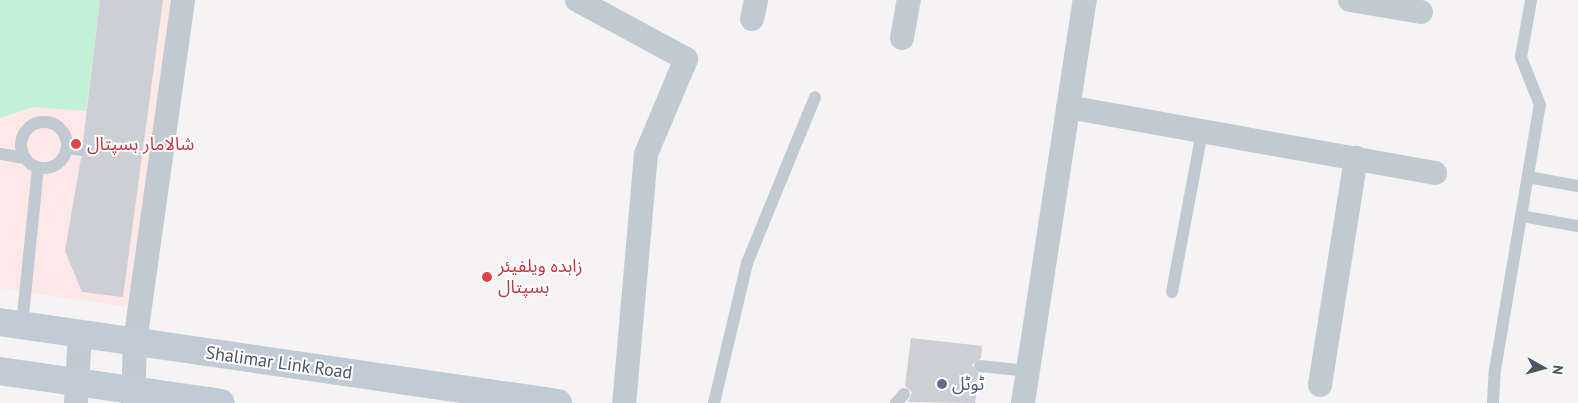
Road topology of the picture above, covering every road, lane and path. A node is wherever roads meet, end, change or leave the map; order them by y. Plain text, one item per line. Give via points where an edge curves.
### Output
1 (183, 0) edge
2 (577, 0) edge
3 (909, 0) edge
4 (1085, 0) edge
5 (1350, 0) edge
6 (1531, 0) edge
7 (1421, 12) dead end
8 (902, 38) dead end
9 (815, 97) dead end
10 (1068, 106) junction
11 (1202, 131) junction
12 (68, 148) junction
13 (82, 150) dead end
14 (0, 154) edge
15 (24, 158) junction
16 (1356, 158) junction
17 (38, 168) junction
18 (1435, 173) dead end
19 (1528, 177) junction
20 (1578, 186) edge
21 (1521, 216) junction
22 (1578, 226) edge
23 (1172, 292) dead end
24 (11, 324) edge
25 (80, 334) junction
26 (135, 342) junction
27 (980, 366) dead end
28 (0, 370) edge
29 (1027, 371) junction
30 (1320, 385) dead end
31 (76, 393) edge
32 (133, 397) edge
33 (221, 403) edge
34 (558, 403) edge
35 (624, 403) edge
36 (714, 403) edge
37 (1023, 403) edge
38 (1494, 403) edge

1 - 26 street
2 - 35 street via 686,59 646,154
3 - 8 street
4 - 10 street
5 - 7 street
6 - 19 lane via 1521,57 1540,105
9 - 36 lane via 747,263
10 - 11 street
10 - 29 street
11 - 16 street
11 - 23 lane
12 - 13 lane
12 - 15 lane via 61,130 43,121 31,126 22,136
12 - 17 lane via 63,160 51,168
14 - 15 lane
15 - 17 lane
16 - 18 street
16 - 30 street
17 - 24 lane
19 - 20 lane
19 - 21 lane
21 - 22 lane
21 - 38 lane
24 - 25 main road, Shalimar Link Road
25 - 26 main road, Shalimar Link Road
25 - 31 street
26 - 32 street
26 - 34 main road, Shalimar Link Road
27 - 29 lane
28 - 31 main road
29 - 37 street
31 - 32 main road
32 - 33 main road

